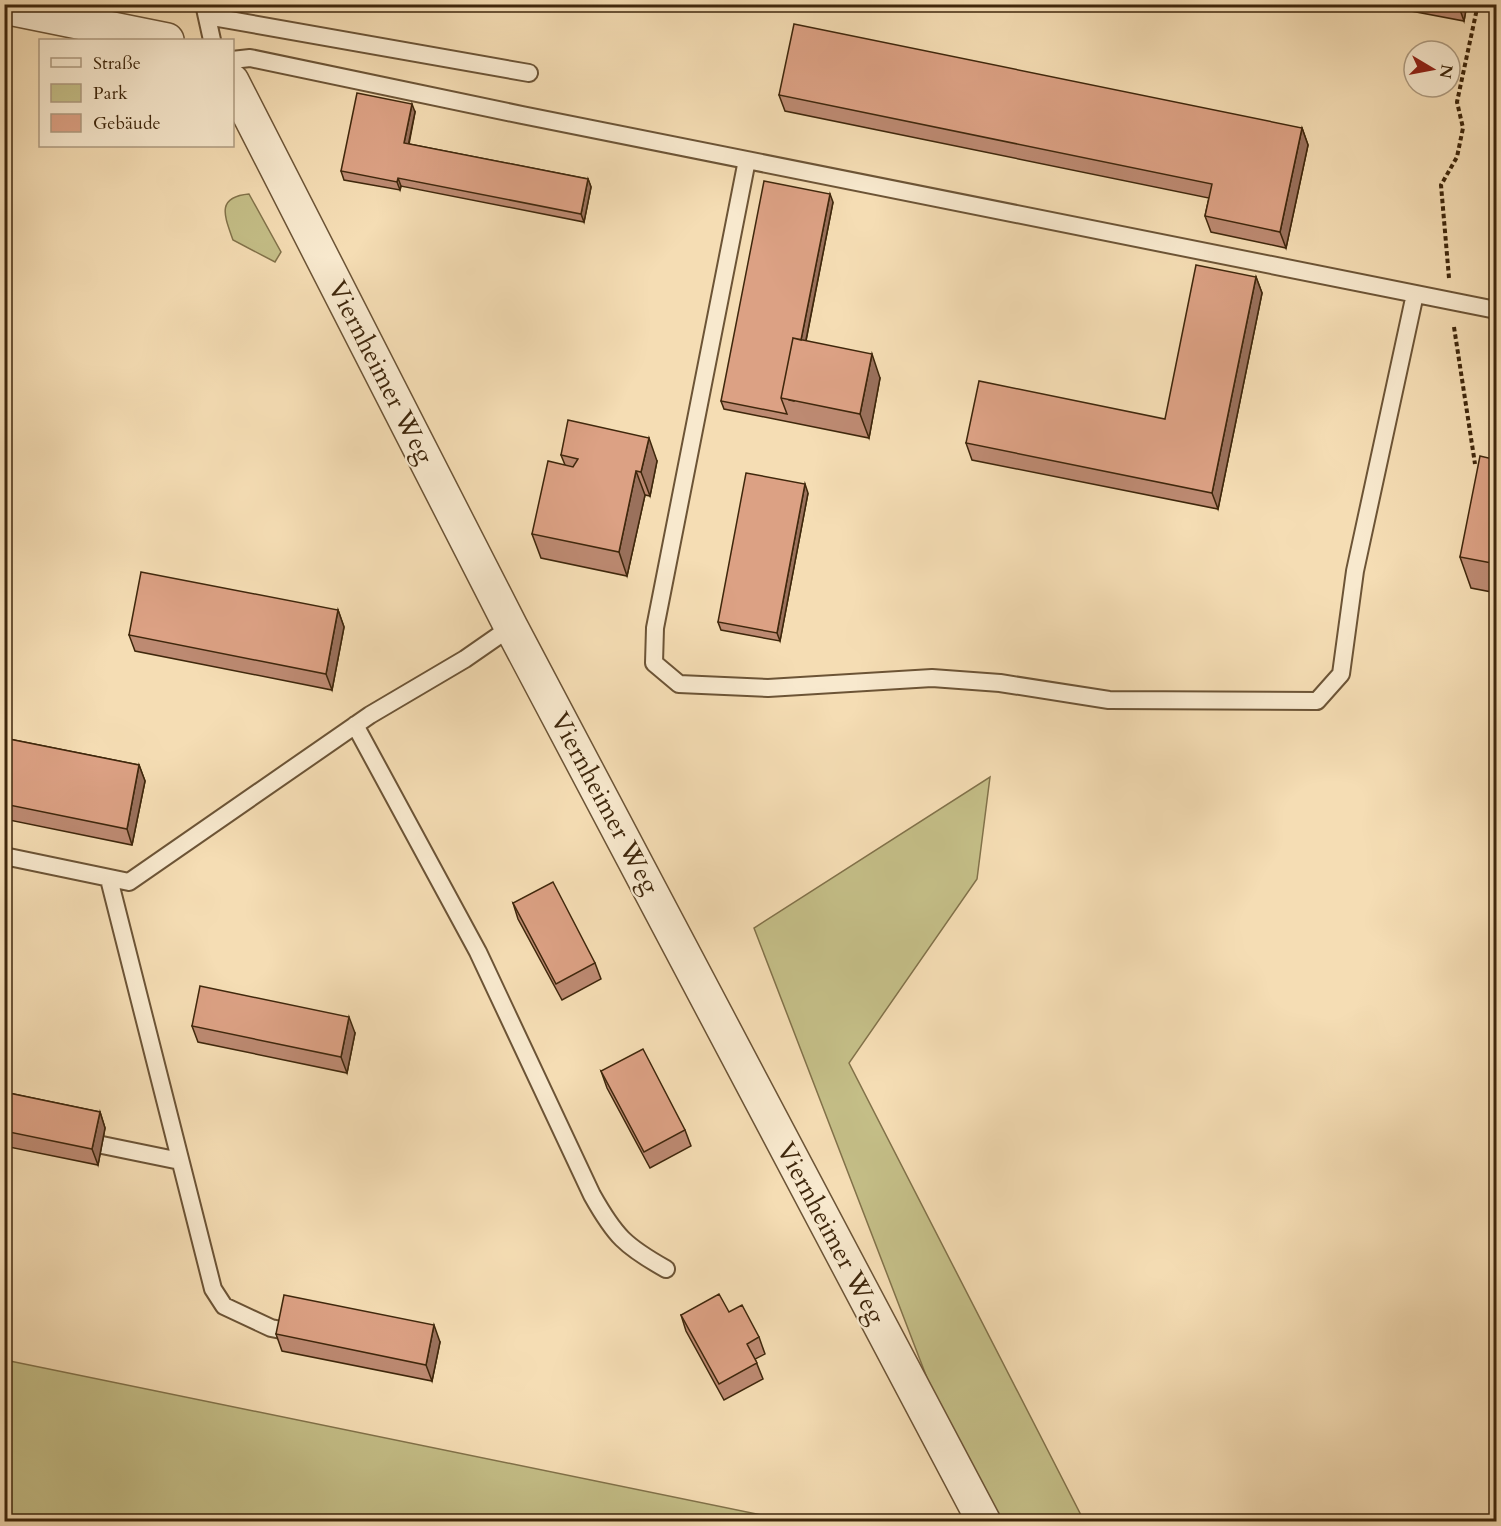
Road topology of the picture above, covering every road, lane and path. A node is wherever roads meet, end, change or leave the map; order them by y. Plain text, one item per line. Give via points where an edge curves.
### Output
1 (1478, 4) edge
2 (4, 7) edge
3 (205, 10) edge
4 (162, 39) edge
5 (212, 39) edge
6 (234, 60) edge
7 (530, 73) dead end
8 (234, 85) edge
9 (747, 160) junction
10 (1415, 294) junction
11 (1450, 301) junction
12 (1497, 310) edge
13 (1475, 464) dead end
14 (511, 627) junction
15 (355, 725) junction
16 (4, 856) edge
17 (109, 879) junction
18 (102, 1145) dead end
19 (180, 1161) junction
20 (666, 1269) dead end
21 (286, 1331) edge
22 (984, 1521) edge

1 - 11 path via 1457,102 1463,128 1457,158 1441,185
2 - 4 street
3 - 5 lane
3 - 7 lane
6 - 9 lane via 250,58
8 - 14 street, Viernheimer Weg
9 - 10 lane
9 - 10 lane via 655,628 654,663 680,684 768,688 932,678 1000,683 1109,700 1317,701 1341,674 1355,570
10 - 11 lane
11 - 12 lane
11 - 13 path
14 - 15 lane
14 - 22 street, Viernheimer Weg
15 - 17 lane via 129,882
15 - 20 lane via 478,952 610,1228 631,1249
16 - 17 lane
17 - 19 lane
18 - 19 lane
19 - 21 lane via 213,1289 224,1306

